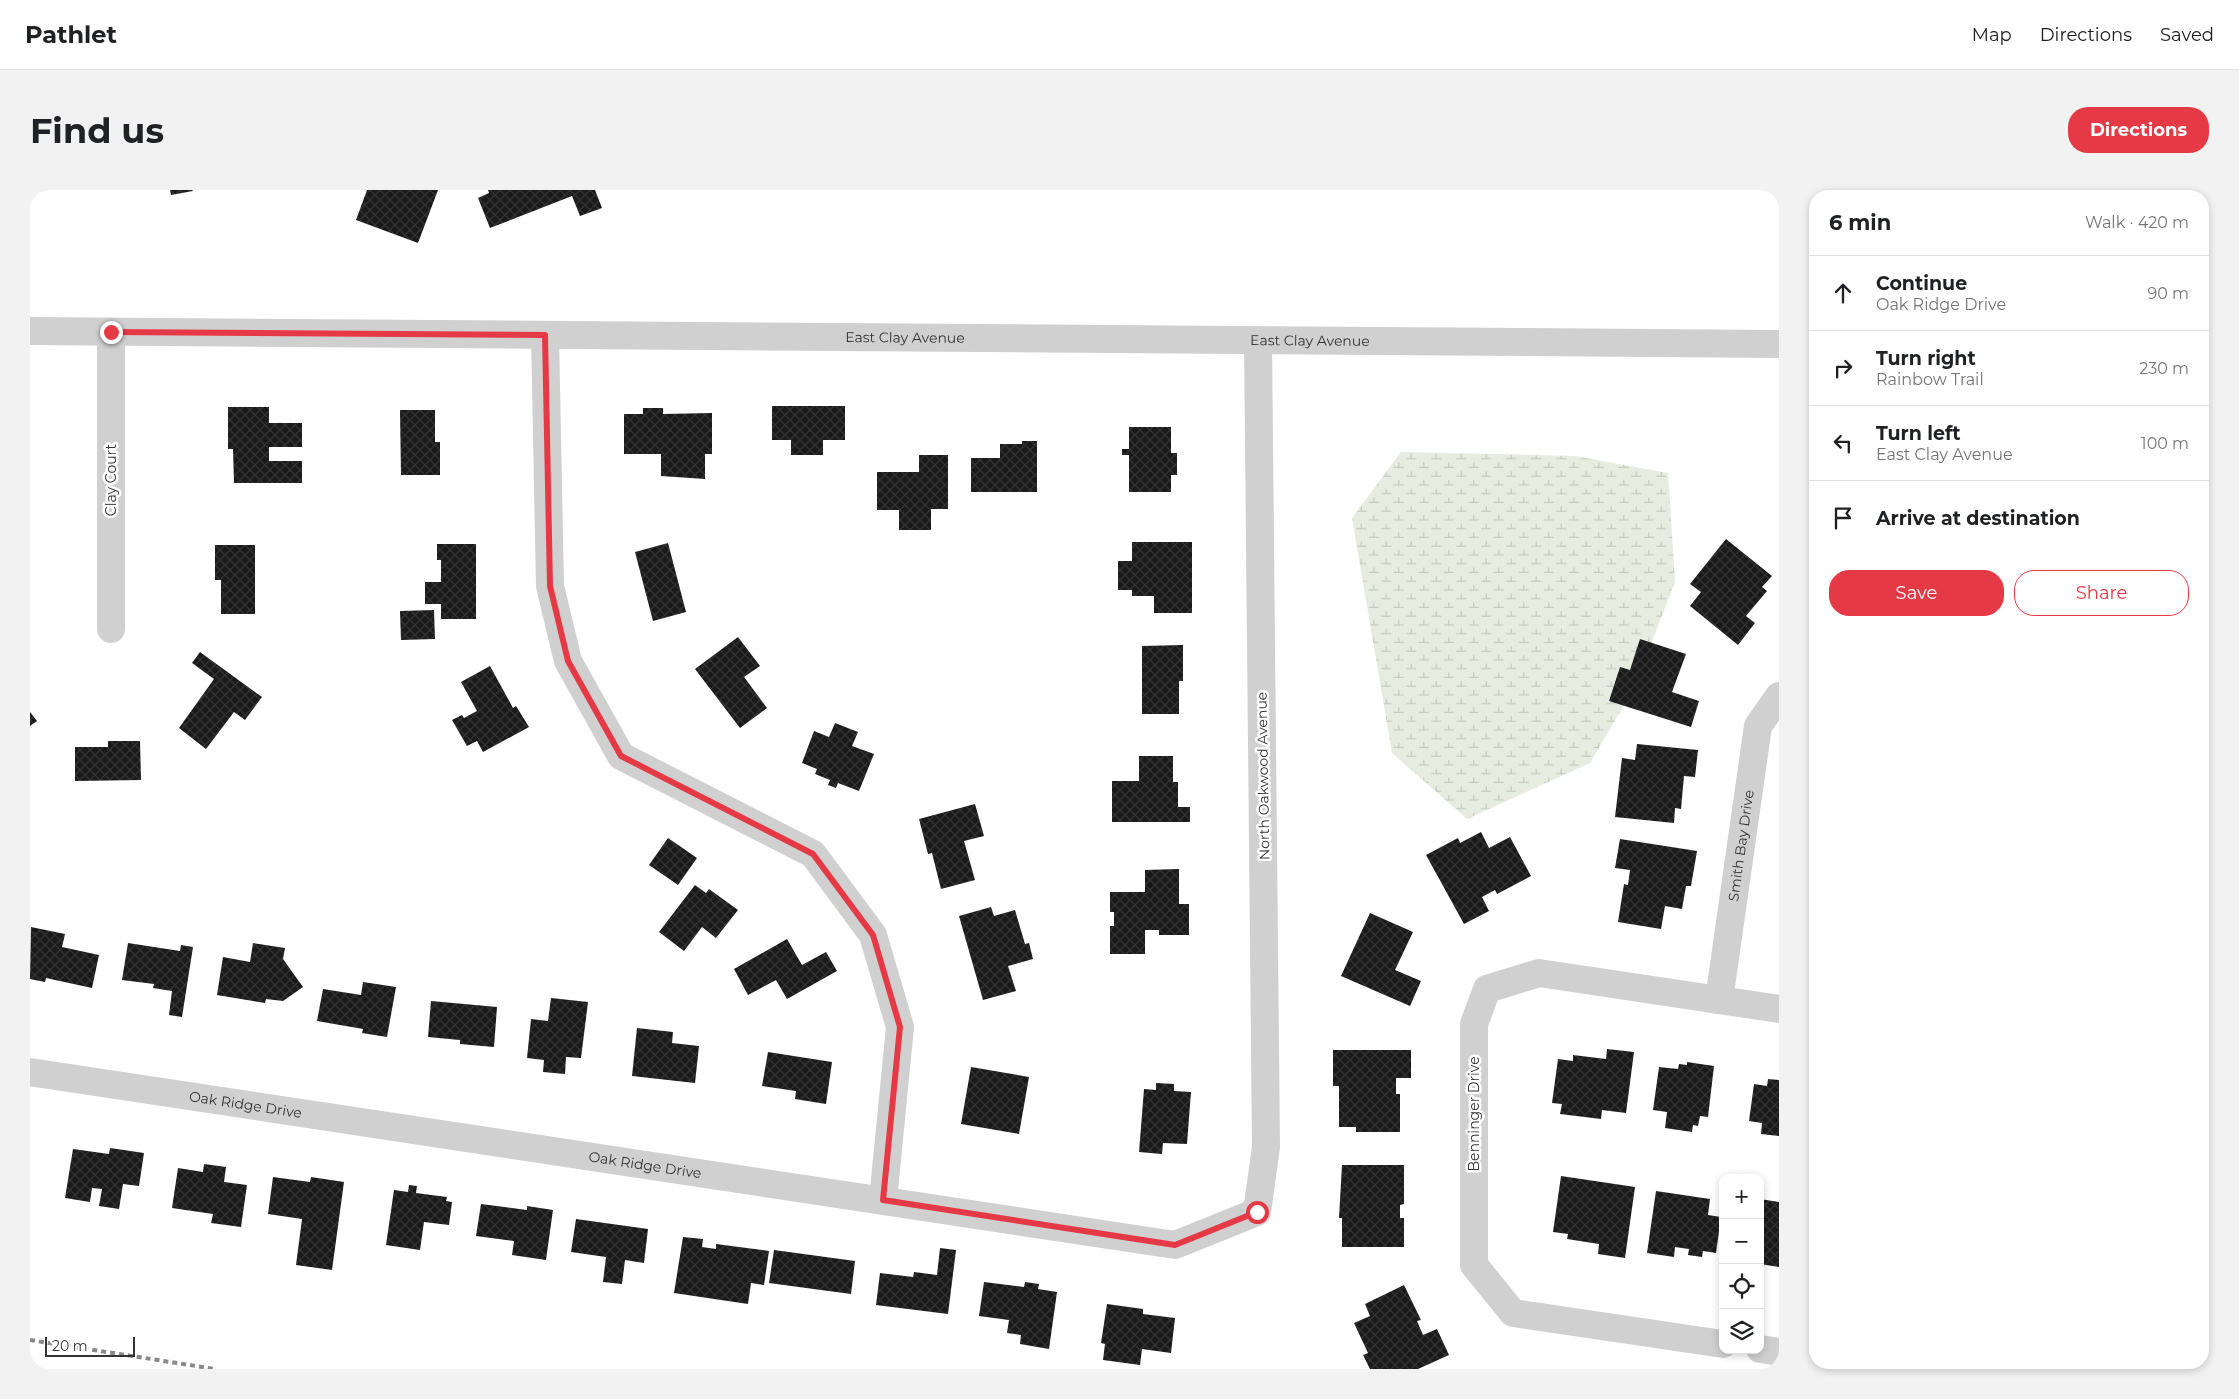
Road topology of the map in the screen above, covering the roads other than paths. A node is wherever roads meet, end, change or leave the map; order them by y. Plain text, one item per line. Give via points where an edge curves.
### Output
1 (30, 331) edge
2 (111, 332) junction
3 (545, 335) junction
4 (1258, 340) junction
5 (1779, 344) edge
6 (111, 629) dead end
7 (1779, 696) edge
8 (1719, 1000) junction
9 (1779, 1009) edge
10 (30, 1072) edge
11 (883, 1200) junction
12 (1257, 1212) joint
13 (1719, 1343) edge
14 (1764, 1350) edge
15 (1779, 1352) edge

1 - 2 street, East Clay Avenue
2 - 3 street, East Clay Avenue
2 - 6 street, Clay Court
3 - 4 street, East Clay Avenue
3 - 11 street via 550,586 568,661 621,756 813,854 873,935 900,1027
4 - 5 street, East Clay Avenue
4 - 12 street, North Oakwood Avenue via 1266,1147
7 - 8 street, Smith Bay Drive via 1758,726
8 - 9 street, Benninger Drive
8 - 13 street, Benninger Drive via 1539,973 1487,988 1474,1024 1474,1265 1513,1312
10 - 11 street, Oak Ridge Drive
11 - 12 street, Oak Ridge Drive via 1175,1245
14 - 15 street

